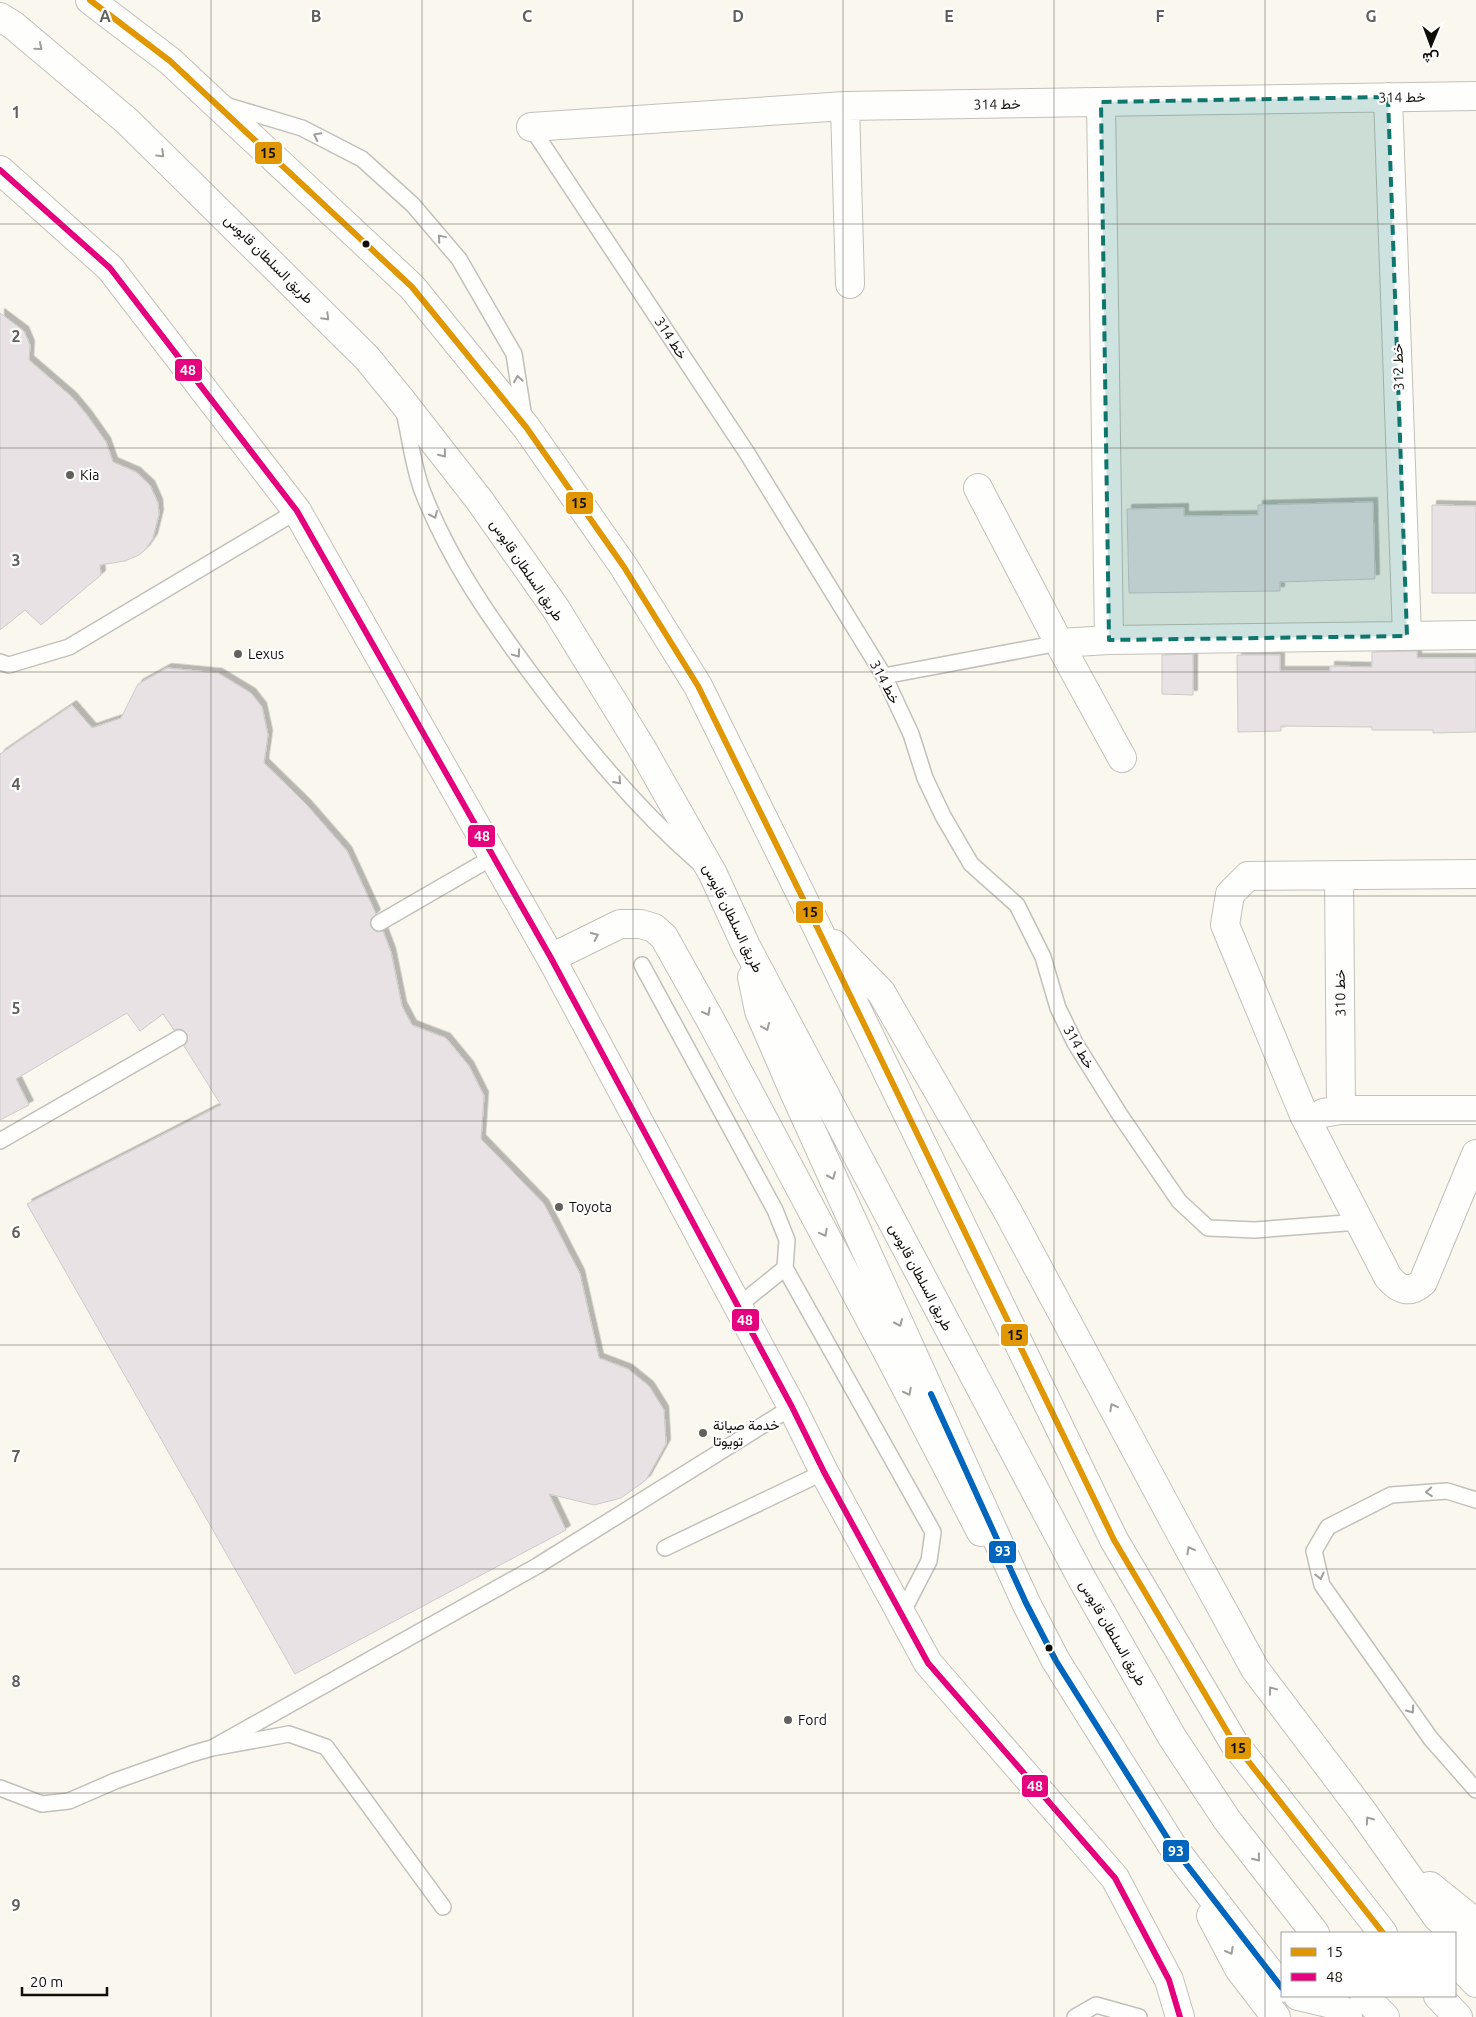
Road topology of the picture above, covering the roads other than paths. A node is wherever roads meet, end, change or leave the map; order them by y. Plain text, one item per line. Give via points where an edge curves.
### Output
1 (90, 0) edge
2 (0, 17) edge
3 (1476, 96) edge
4 (1388, 97) junction
5 (213, 101) junction
6 (1100, 102) junction
7 (845, 106) junction
8 (531, 127) joint
9 (0, 170) edge
10 (850, 284) dead end
11 (402, 401) junction
12 (526, 427) junction
13 (978, 488) dead end
14 (296, 511) junction
15 (1476, 635) edge
16 (1407, 636) junction
17 (1109, 640) junction
18 (1059, 643) junction
19 (0, 662) edge
20 (884, 676) junction
21 (1122, 758) dead end
22 (493, 858) junction
23 (712, 874) junction
24 (1476, 874) edge
25 (1339, 876) junction
26 (379, 923) dead end
27 (816, 925) junction
28 (746, 946) junction
29 (551, 958) junction
30 (642, 965) dead end
31 (179, 1038) dead end
32 (1341, 1110) junction
33 (1476, 1110) edge
34 (1304, 1115) junction
35 (0, 1141) edge
36 (1476, 1154) edge
37 (1359, 1222) junction
38 (785, 1268) junction
39 (738, 1306) junction
40 (792, 1407) junction
41 (824, 1472) junction
42 (1476, 1500) edge
43 (665, 1548) dead end
44 (1026, 1603) junction
45 (901, 1615) junction
46 (212, 1748) junction
47 (0, 1788) edge
48 (1476, 1790) edge
49 (1174, 1847) junction
50 (1394, 1855) junction
51 (443, 1906) dead end
52 (1476, 1923) edge
53 (1440, 1925) edge
54 (1314, 1932) edge
55 (1382, 1932) edge
56 (1456, 1937) edge
57 (1476, 1953) edge
58 (1456, 1962) edge
59 (1476, 1983) edge
60 (1281, 1987) edge
61 (1289, 1997) edge
62 (1302, 1997) edge
63 (1365, 1997) edge
64 (1439, 1997) edge
65 (1075, 2017) edge
66 (1139, 2017) edge
67 (1180, 2017) edge
68 (1276, 2017) edge
69 (1307, 2017) edge
70 (1348, 2017) edge
71 (1386, 2017) edge
72 (1458, 2017) edge

1 - 5 main road via 170,61
2 -> 11 main road, طريق السلطان قابوس via 134,128 367,358
3 - 4 main road, خط 314
4 - 6 main road, خط 314
4 - 16 main road, خط 312
5 - 12 main road via 412,287
12 -> 5 lane via 514,354 459,259 414,205 362,159 302,128
6 - 7 main road, خط 314
6 - 17 main road
7 - 8 main road, خط 314
7 - 10 main road
8 - 20 lane, خط 314 via 747,453
9 - 14 main road via 110,268
11 -> 23 main road, طريق السلطان قابوس via 480,501 556,609 641,747
11 -> 23 lane via 422,489 453,557 488,616 580,739 665,833
12 - 27 main road via 624,566 698,686
13 - 18 main road
14 - 19 lane via 69,647 9,665
14 - 22 main road
15 - 16 main road
16 - 17 main road
17 - 18 main road
18 - 20 lane
18 - 21 main road
20 - 37 lane, خط 314 via 911,734 924,778 943,816 971,864 1017,906 1043,957 1058,1008 1075,1043 1179,1201 1208,1228 1255,1230
22 - 26 lane
22 - 29 main road
23 - 28 main road, طريق السلطان قابوس
24 - 25 main road
25 - 32 main road, خط 310
25 - 34 main road via 1248,876 1230,894 1225,924
50 -> 27 main road via 1256,1669 1008,1212 881,992
27 - 55 main road via 1114,1540 1234,1743
28 -> 44 main road via 759,1011
28 -> 54 main road, طريق السلطان قابوس via 1082,1579 1172,1737 1227,1820
29 - 39 main road
29 -> 44 main road via 620,924 641,924 654,928 664,937 1001,1571
30 - 38 lane via 775,1210 787,1240
31 - 35 lane
32 - 33 main road
32 - 34 main road
34 - 37 main road
36 - 37 main road via 1418,1287 1404,1290 1393,1283
38 - 39 lane
38 - 45 lane via 933,1532 929,1561
39 - 40 main road
40 - 41 main road
40 - 46 lane via 537,1566
41 - 43 lane
41 - 45 main road
42 -> 48 lane via 1447,1490 1391,1495 1328,1527 1314,1551 1322,1585 1431,1739
44 - 49 main road via 1056,1661
45 - 67 main road via 928,1663 1115,1878 1169,1980
46 - 47 lane via 115,1781 69,1801 42,1804
46 - 51 lane via 289,1734 326,1747
49 - 60 main road
49 -> 68 main road via 1239,1969
50 - 52 main road
50 - 53 main road
56 - 57 main road
58 - 59 main road
61 - 69 main road
62 - 70 main road via 1336,2005
63 - 71 main road
64 - 72 main road
65 - 66 lane via 1096,2005

